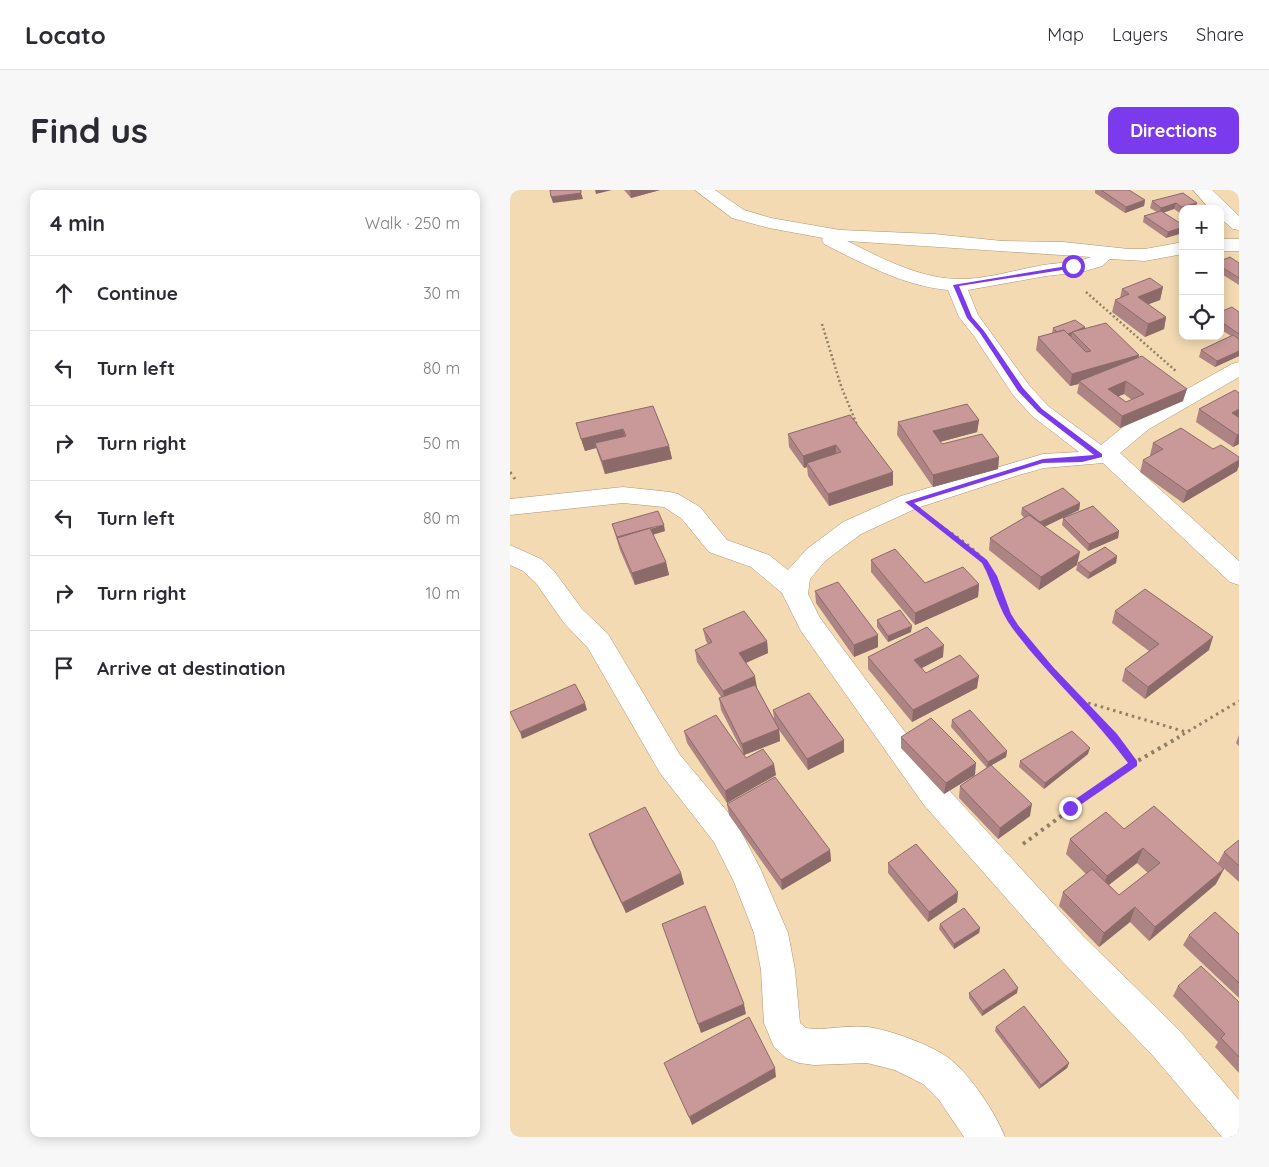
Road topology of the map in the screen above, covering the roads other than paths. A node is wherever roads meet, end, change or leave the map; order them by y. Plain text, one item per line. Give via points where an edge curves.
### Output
1 (704, 190) edge
2 (1202, 190) edge
3 (1216, 205) edge
4 (1224, 212) edge
5 (1239, 225) edge
6 (815, 232) junction
7 (1224, 245) edge
8 (1239, 245) edge
9 (1179, 249) edge
10 (1108, 254) junction
11 (956, 285) junction
12 (1239, 368) edge
13 (1103, 454) junction
14 (510, 507) edge
15 (510, 554) edge
16 (1239, 576) edge
17 (794, 589) junction
18 (1239, 1128) edge
19 (986, 1137) edge

1 - 6 street via 738,214
2 - 3 street
4 - 5 street
6 - 10 street via 1002,247 1063,248
6 - 11 street via 886,266
7 - 8 street
9 - 10 street via 1145,255
10 - 11 street via 1096,262
11 - 13 street via 970,318 1020,390 1040,411
12 - 13 street via 1141,424
13 - 16 street
13 - 17 street via 1082,459 1043,461 877,515 834,539 797,576
14 - 17 street via 623,495 670,500 691,513 718,546 760,561
15 - 19 street via 532,565 545,577 573,616 598,641 670,764 724,832 749,878 771,933 782,1023 787,1035 799,1045 814,1047 867,1045 900,1053 936,1071 952,1087
17 - 18 street via 810,624 935,796 1078,954 1166,1044

